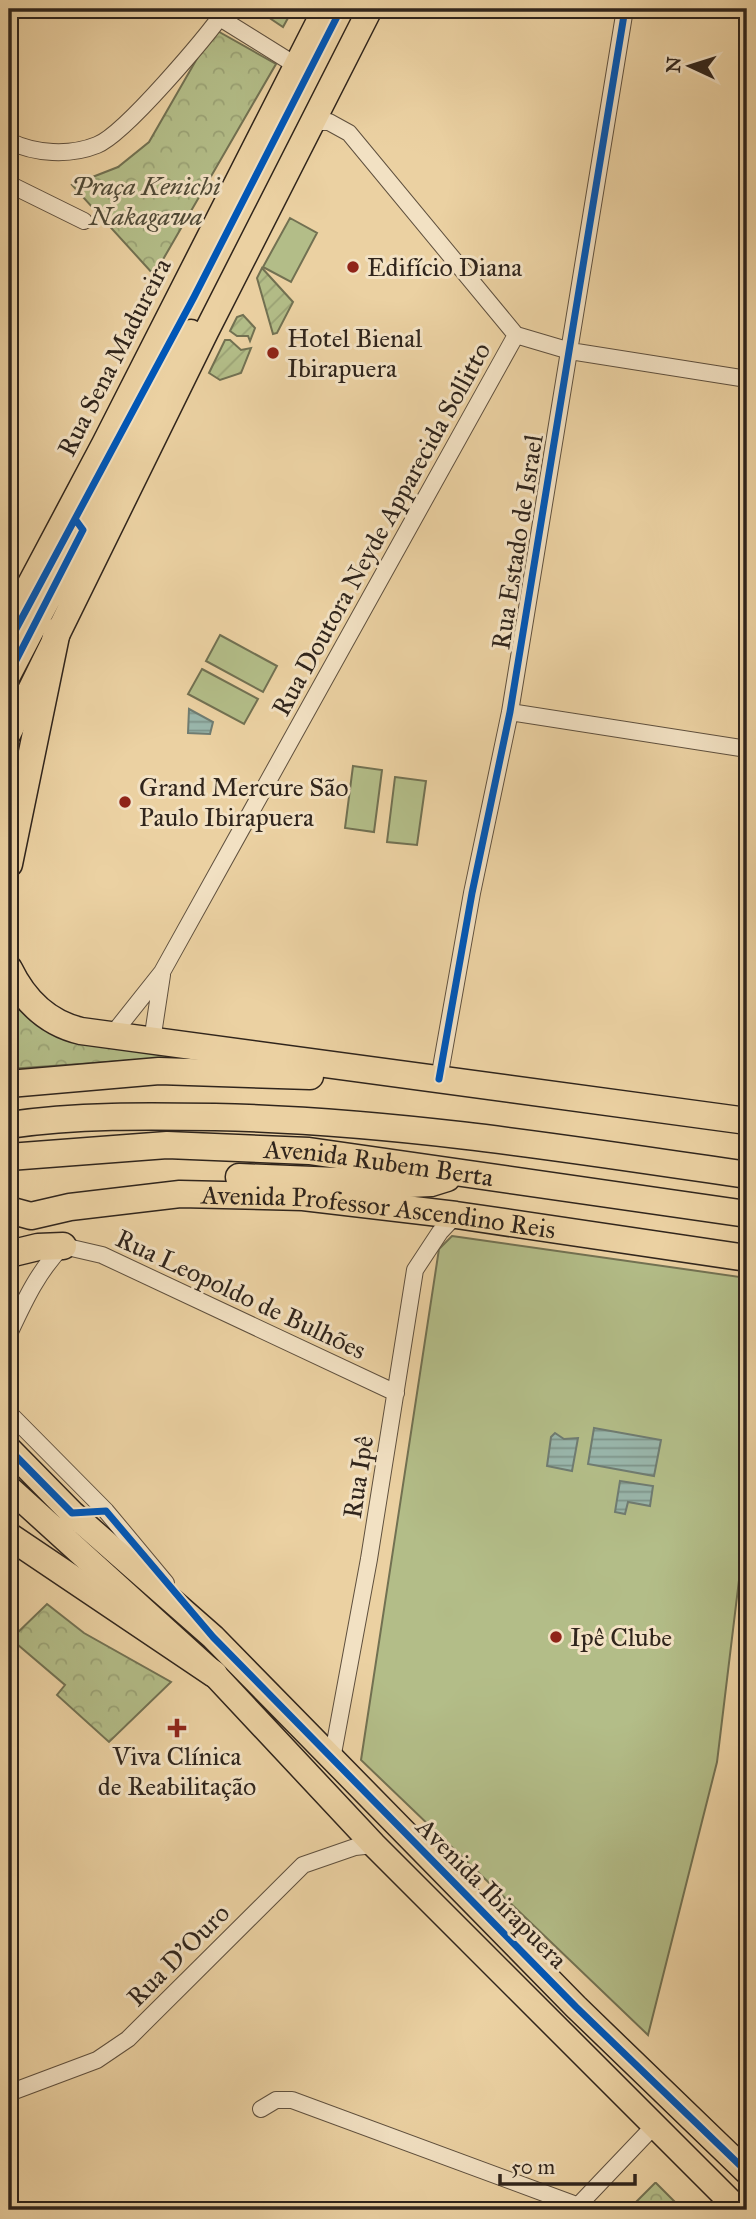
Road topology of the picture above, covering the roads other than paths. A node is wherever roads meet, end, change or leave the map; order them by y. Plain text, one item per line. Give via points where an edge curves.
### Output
1 (325, 9) edge
2 (370, 9) edge
3 (625, 9) edge
4 (221, 12) edge
5 (297, 66) junction
6 (312, 122) junction
7 (9, 141) edge
8 (9, 184) edge
9 (84, 222) dead end
10 (225, 296) junction
11 (516, 335) junction
12 (570, 351) junction
13 (747, 379) edge
14 (16, 592) edge
15 (10, 623) edge
16 (57, 631) junction
17 (13, 666) edge
18 (510, 712) junction
19 (9, 733) edge
20 (747, 750) edge
21 (9, 864) edge
22 (9, 969) edge
23 (162, 972) junction
24 (112, 1035) junction
25 (152, 1041) junction
26 (384, 1071) junction
27 (439, 1079) junction
28 (9, 1084) edge
29 (9, 1109) edge
30 (44, 1120) junction
31 (747, 1121) edge
32 (9, 1125) edge
33 (9, 1157) edge
34 (454, 1171) junction
35 (747, 1175) edge
36 (9, 1209) edge
37 (747, 1214) edge
38 (456, 1215) junction
39 (64, 1246) junction
40 (9, 1254) edge
41 (747, 1258) edge
42 (9, 1334) edge
43 (396, 1393) junction
44 (9, 1413) edge
45 (9, 1449) edge
46 (9, 1488) edge
47 (9, 1514) edge
48 (9, 1536) edge
49 (62, 1573) junction
50 (213, 1637) junction
51 (214, 1674) junction
52 (332, 1759) junction
53 (374, 1845) junction
54 (9, 2093) edge
55 (261, 2109) dead end
56 (653, 2126) junction
57 (747, 2172) edge
58 (576, 2208) edge
59 (739, 2210) edge

1 - 5 main road, Rua Sena Madureira
2 - 6 main road
3 - 12 street, Rua Estado de Israel
4 - 5 street
4 - 7 street via 151,96 98,145 49,153
5 - 14 main road, Rua Sena Madureira via 104,444
6 - 10 main road
6 - 11 street, Rua Doutora Neyde Apparecida Sollitto via 329,122 349,133
8 - 9 street
10 - 16 main road
10 - 17 main road via 200,320 170,365
11 - 12 street
11 - 23 street, Rua Doutora Neyde Apparecida Sollitto
12 - 13 street
12 - 18 street, Rua Estado de Israel
14 - 15 main road, Rua Sena Madureira
16 - 19 main road
16 - 21 highway
18 - 20 street
18 - 27 street, Rua Estado de Israel
22 - 24 highway via 43,1014 71,1028
23 - 24 street
23 - 25 street
24 - 25 highway
25 - 26 highway
26 - 27 highway
26 - 28 highway via 367,1078 159,1071
27 - 31 highway
29 - 30 highway
30 - 32 highway, Avenida Rubem Berta
30 - 35 highway, Avenida Rubem Berta via 165,1116 311,1119 552,1146
33 - 34 highway, Avenida Rubem Berta via 167,1144 309,1151
34 - 36 highway via 431,1183 207,1178 84,1191
34 - 37 highway, Avenida Rubem Berta
36 - 38 highway, Avenida Professor Ascendino Reis via 31,1216 180,1194 239,1194
38 - 41 highway, Avenida Professor Ascendino Reis
38 - 43 street, Rua Ipê via 415,1270
39 - 40 highway
39 - 42 street via 39,1273
39 - 43 street, Rua Leopoldo de Bulhões via 102,1255
43 - 52 street, Rua Ipê
44 - 50 street via 106,1511
45 - 50 main road, Avenida Ibirapuera via 72,1513
46 - 51 main road, Avenida Ibirapuera
47 - 49 highway
48 - 49 highway
49 - 51 highway
50 - 52 main road, Avenida Ibirapuera
51 - 53 main road, Avenida Ibirapuera
52 - 57 main road, Avenida Ibirapuera via 576,2007
53 - 54 street, Rua D'Ouro via 303,1865 128,2039 97,2060
53 - 56 main road, Avenida Ibirapuera
55 - 58 street via 276,2100 292,2100
56 - 58 street
56 - 59 main road, Avenida Ibirapuera

